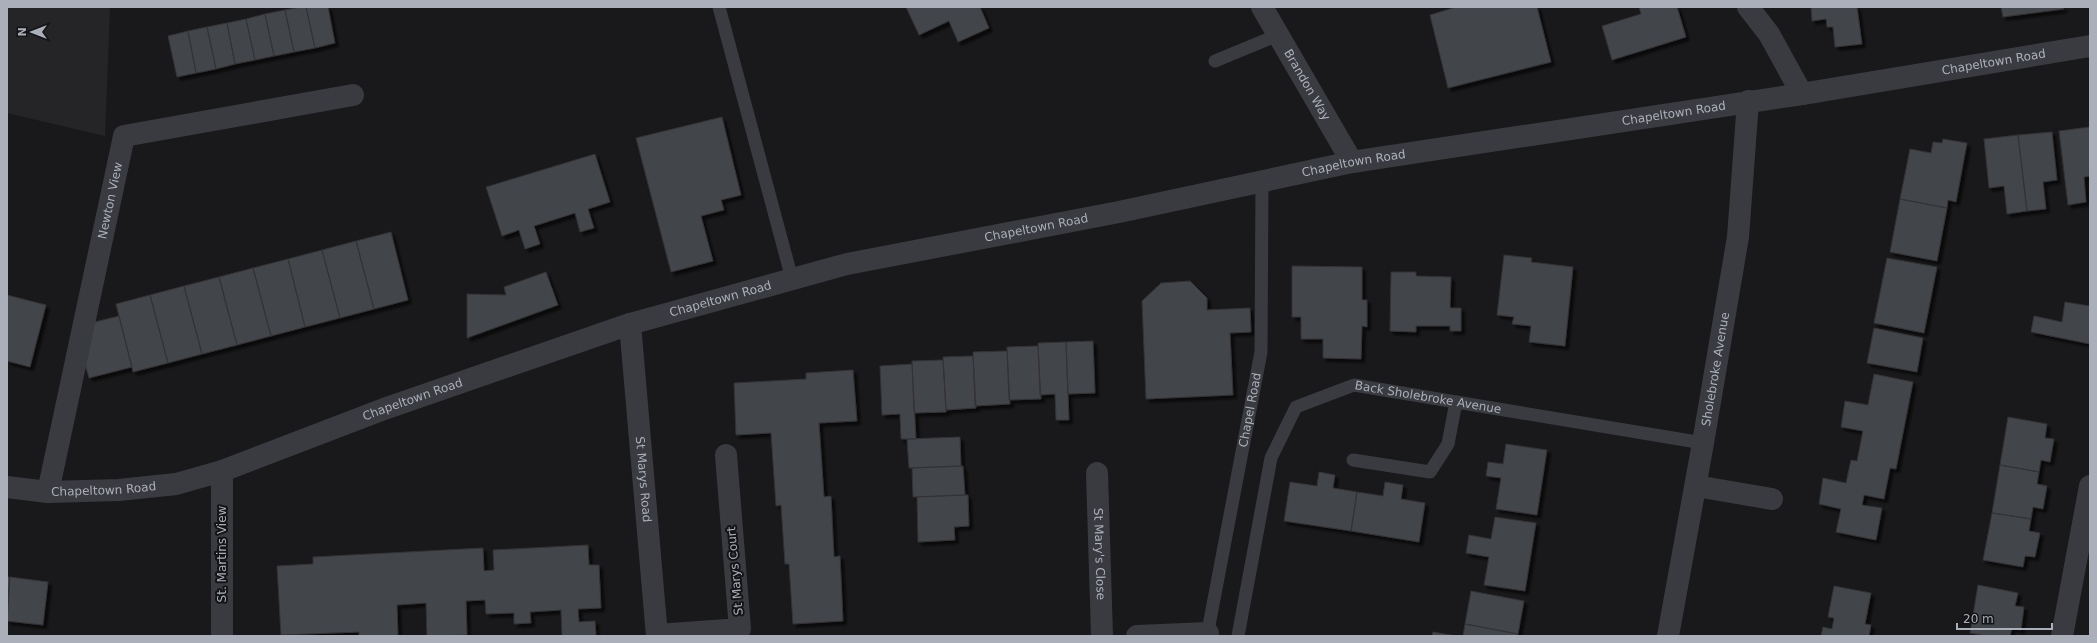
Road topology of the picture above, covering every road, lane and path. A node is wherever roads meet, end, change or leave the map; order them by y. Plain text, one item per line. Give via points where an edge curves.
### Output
1 (720, 7) edge
2 (1262, 7) edge
3 (1748, 7) edge
4 (1278, 35) junction
5 (2090, 46) edge
6 (1215, 61) dead end
7 (1802, 94) junction
8 (353, 95) dead end
9 (1748, 101) junction
10 (1352, 162) junction
11 (1262, 182) junction
12 (792, 279) junction
13 (630, 324) junction
14 (1456, 402) junction
15 (1703, 443) junction
16 (726, 455) dead end
17 (1353, 460) dead end
18 (222, 471) junction
19 (1097, 473) dead end
20 (1696, 486) junction
21 (2090, 486) edge
22 (7, 487) edge
23 (48, 492) junction
24 (1772, 499) dead end
25 (657, 635) edge
26 (1208, 635) edge
27 (222, 636) edge
28 (1102, 636) edge
29 (1137, 636) edge
30 (1238, 636) edge
31 (1668, 636) edge
32 (2062, 636) edge

1 - 12 lane
2 - 4 street, Brandon Way
3 - 7 street via 1769,34
4 - 6 lane
4 - 10 street, Brandon Way
5 - 7 street, Chapeltown Road
7 - 9 street, Chapeltown Road
8 - 23 street, Newton View via 124,136
9 - 10 street, Chapeltown Road
9 - 15 street, Sholebroke Avenue via 1738,237
10 - 11 street, Chapeltown Road
11 - 12 street, Chapeltown Road via 847,264
11 - 26 lane, Chapel Road via 1261,352
12 - 13 street, Chapeltown Road
13 - 18 street, Chapeltown Road via 384,409
13 - 25 street, St Marys Road
14 - 15 lane, Back Sholebroke Avenue
14 - 17 lane via 1448,444 1430,472
14 - 30 lane, Back Sholebroke Avenue via 1354,385 1296,407 1270,458
15 - 20 street, Sholebroke Avenue
16 - 25 street, St Marys Court via 740,629
18 - 23 street, Chapeltown Road via 176,484 119,490
18 - 27 street, St. Martins View
19 - 28 street, St Mary's Close
20 - 24 street
20 - 31 street, Sholebroke Avenue
21 - 32 street
22 - 23 street, Chapeltown Road
26 - 29 street

